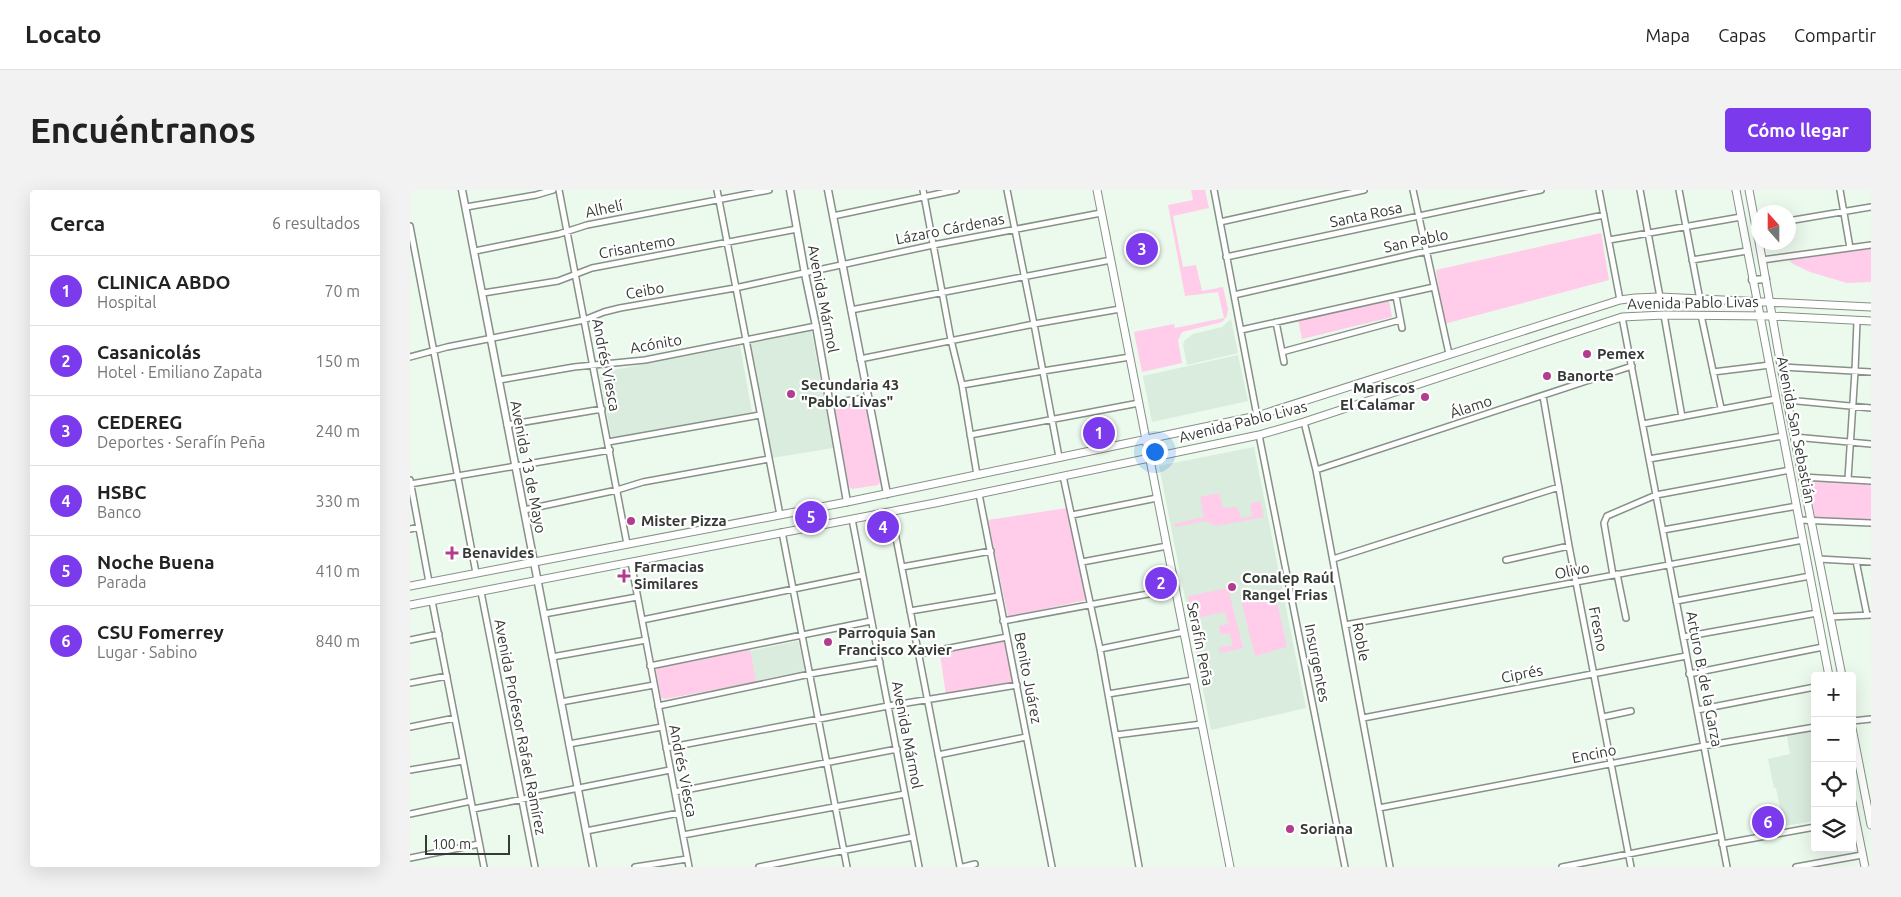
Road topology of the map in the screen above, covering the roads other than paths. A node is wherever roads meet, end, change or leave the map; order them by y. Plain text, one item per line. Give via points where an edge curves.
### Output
1 (462, 190) edge
2 (553, 190) edge
3 (559, 190) edge
4 (717, 190) edge
5 (769, 190) edge
6 (790, 190) edge
7 (828, 190) edge
8 (956, 190) edge
9 (1007, 190) edge
10 (1097, 190) edge
11 (1214, 190) edge
12 (1364, 190) edge
13 (1413, 190) edge
14 (1541, 190) edge
15 (1598, 190) edge
16 (1640, 190) edge
17 (1679, 190) edge
18 (1736, 190) edge
19 (1749, 190) edge
20 (1840, 190) edge
21 (1357, 191) edge
22 (923, 193) edge
23 (718, 199) junction
24 (1752, 205) edge
25 (466, 207) junction
26 (1871, 207) edge
27 (1843, 212) junction
28 (1101, 213) junction
29 (1604, 215) junction
30 (833, 216) junction
31 (1418, 216) junction
32 (1741, 217) junction
33 (1796, 220) edge
34 (1220, 222) junction
35 (410, 226) edge
36 (1686, 227) junction
37 (1015, 228) junction
38 (797, 229) junction
39 (567, 232) junction
40 (1648, 233) junction
41 (1609, 240) junction
42 (727, 243) junction
43 (934, 245) junction
44 (1871, 245) edge
45 (412, 246) edge
46 (1850, 248) junction
47 (475, 250) junction
48 (1760, 250) edge
49 (1427, 252) junction
50 (1747, 252) junction
51 (1226, 257) junction
52 (1111, 260) junction
53 (1692, 260) junction
54 (1762, 260) junction
55 (842, 264) junction
56 (575, 274) junction
57 (805, 274) junction
58 (1024, 277) junction
59 (1766, 278) junction
60 (1752, 280) junction
61 (1434, 287) junction
62 (735, 288) junction
63 (483, 293) junction
64 (942, 294) junction
65 (1234, 295) junction
66 (1396, 296) junction
67 (1660, 297) junction
68 (1620, 300) junction
69 (1700, 300) junction
70 (1757, 301) junction
71 (1770, 302) junction
72 (1871, 307) edge
73 (1120, 309) junction
74 (851, 310) junction
75 (1664, 315) junction
76 (1701, 315) junction
77 (1760, 316) junction
78 (1771, 316) junction
79 (1622, 317) junction
80 (584, 320) junction
81 (1400, 320) junction
82 (1856, 321) junction
83 (1871, 321) edge
84 (1276, 322) junction
85 (1034, 324) junction
86 (816, 326) junction
87 (1402, 328) dead end
88 (1241, 330) junction
89 (491, 338) junction
90 (746, 340) junction
91 (951, 340) junction
92 (435, 350) junction
93 (1282, 352) junction
94 (1449, 354) junction
95 (410, 357) edge
96 (1130, 358) junction
97 (860, 359) junction
98 (1284, 362) dead end
99 (1770, 365) junction
100 (594, 366) junction
101 (1632, 366) junction
102 (1782, 367) junction
103 (1043, 371) junction
104 (1855, 371) junction
105 (1713, 372) junction
106 (1871, 372) edge
107 (499, 380) junction
108 (962, 386) junction
109 (1543, 396) junction
110 (868, 398) junction
111 (1776, 399) junction
112 (1787, 400) junction
113 (1139, 403) junction
114 (830, 404) junction
115 (1853, 407) junction
116 (1721, 408) junction
117 (1871, 408) edge
118 (602, 409) junction
119 (760, 415) junction
120 (1257, 416) junction
121 (1682, 416) junction
122 (1052, 419) junction
123 (1304, 422) junction
124 (508, 424) junction
125 (1643, 424) junction
126 (970, 435) junction
127 (1260, 435) junction
128 (1783, 436) junction
129 (1794, 437) junction
130 (1146, 440) junction
131 (608, 442) junction
132 (1851, 444) junction
133 (1871, 444) edge
134 (610, 450) junction
135 (1059, 457) junction
136 (1149, 458) junction
137 (769, 459) junction
138 (1649, 459) junction
139 (516, 466) junction
140 (1316, 470) junction
141 (1790, 470) junction
142 (977, 475) junction
143 (458, 476) junction
144 (1063, 476) junction
145 (1802, 477) junction
146 (1848, 479) junction
147 (1871, 481) edge
148 (410, 483) edge
149 (1559, 487) junction
150 (617, 490) junction
151 (887, 494) junction
152 (979, 494) junction
153 (1656, 495) junction
154 (1157, 498) junction
155 (847, 502) junction
156 (1797, 506) junction
157 (524, 510) junction
158 (891, 512) junction
159 (780, 515) junction
160 (1072, 515) junction
161 (852, 519) junction
162 (1799, 520) junction
163 (1812, 521) junction
164 (1871, 523) edge
165 (419, 527) junction
166 (410, 529) edge
167 (1663, 530) junction
168 (782, 532) junction
169 (1803, 540) junction
170 (628, 544) junction
171 (1167, 546) junction
172 (1569, 546) junction
173 (991, 551) junction
174 (1333, 559) junction
175 (1818, 559) junction
176 (1506, 560) dead end
177 (1856, 561) junction
178 (534, 562) junction
179 (631, 562) junction
180 (1082, 562) junction
181 (1871, 562) edge
182 (1670, 566) junction
183 (902, 567) junction
184 (476, 574) junction
185 (862, 575) junction
186 (1615, 575) junction
187 (1810, 576) junction
188 (538, 581) junction
189 (429, 582) junction
190 (1576, 583) junction
191 (410, 586) edge
192 (793, 589) junction
193 (1175, 589) junction
194 (481, 592) junction
195 (998, 596) junction
196 (637, 597) junction
197 (432, 601) junction
198 (1676, 601) junction
199 (410, 605) edge
200 (1090, 605) junction
201 (910, 611) junction
202 (1817, 613) junction
203 (544, 614) junction
204 (1869, 615) edge
205 (1830, 617) junction
206 (1626, 618) dead end
207 (642, 620) junction
208 (1003, 621) junction
209 (871, 622) junction
210 (1345, 625) junction
211 (1184, 632) junction
212 (438, 634) junction
213 (802, 635) junction
214 (1007, 637) junction
215 (1683, 637) junction
216 (410, 640) edge
217 (646, 640) junction
218 (1823, 647) junction
219 (1100, 649) junction
220 (919, 654) junction
221 (1686, 656) junction
222 (552, 657) junction
223 (880, 662) junction
224 (650, 666) junction
225 (1828, 672) edge
226 (1841, 672) edge
227 (1594, 673) junction
228 (810, 674) junction
229 (1689, 674) junction
230 (447, 676) junction
231 (1193, 680) junction
232 (410, 684) edge
233 (654, 684) junction
234 (1017, 685) junction
235 (1811, 688) edge
236 (1108, 694) junction
237 (928, 700) junction
238 (561, 702) junction
239 (658, 706) junction
240 (888, 706) junction
241 (1697, 710) junction
242 (1631, 711) dead end
243 (1603, 717) junction
244 (455, 718) junction
245 (1363, 718) junction
246 (818, 719) junction
247 (1871, 719) edge
248 (1856, 721) edge
249 (1202, 724) junction
250 (410, 727) edge
251 (662, 727) junction
252 (1811, 728) edge
253 (1116, 735) junction
254 (1026, 737) junction
255 (569, 744) junction
256 (1704, 746) junction
257 (666, 748) junction
258 (1856, 748) edge
259 (897, 749) junction
260 (938, 755) junction
261 (463, 761) junction
262 (827, 763) junction
263 (1612, 764) junction
264 (410, 770) edge
265 (670, 770) junction
266 (578, 788) junction
267 (675, 792) junction
268 (905, 794) junction
269 (522, 799) junction
270 (471, 801) junction
271 (836, 807) junction
272 (1379, 808) junction
273 (473, 809) junction
274 (410, 814) edge
275 (679, 814) junction
276 (1871, 825) edge
277 (1811, 828) edge
278 (1856, 829) edge
279 (586, 831) junction
280 (683, 836) junction
281 (1721, 836) junction
282 (913, 837) junction
283 (480, 844) junction
284 (1722, 844) junction
285 (844, 850) junction
286 (1628, 854) junction
287 (1862, 855) junction
288 (410, 858) edge
289 (687, 858) junction
290 (975, 864) dead end
291 (484, 867) edge
292 (535, 867) edge
293 (593, 867) edge
294 (635, 867) edge
295 (688, 867) edge
296 (759, 867) edge
297 (847, 867) edge
298 (919, 867) edge
299 (961, 867) edge
300 (1052, 867) edge
301 (1139, 867) edge
302 (1230, 867) edge
303 (1345, 867) edge
304 (1390, 867) edge
305 (1562, 867) edge
306 (1631, 867) edge
307 (1727, 867) edge
308 (1796, 867) edge
309 (1865, 867) edge

1 - 25 street, Avenida 13 de Mayo
2 - 25 street
3 - 39 street, Andrés Viesca
4 - 23 street
5 - 23 street, Alhelí
6 - 38 street, Avenida Mármol
7 - 30 street
8 - 22 street
9 - 37 street
10 - 28 main road, Serafín Peña
11 - 34 street
12 - 21 street
13 - 31 street
14 - 31 street, Santa Rosa
15 - 29 street
16 - 40 street
17 - 36 street
18 - 32 main road, Avenida San Sebastián
19 - 24 main road
20 - 27 street
21 - 34 street
22 - 30 street
22 - 43 street
23 - 39 street, Alhelí via 587,225
23 - 42 street
25 - 47 street, Avenida 13 de Mayo
26 - 27 street
27 - 33 street
27 - 46 street
28 - 37 street, Lázaro Cárdenas
28 - 52 main road, Serafín Peña
29 - 41 street
29 - 49 street, San Pablo
30 - 55 street
31 - 49 street
31 - 51 street, Santa Rosa
32 - 36 street
32 - 50 main road, Avenida San Sebastián
34 - 51 street
35 - 45 street
36 - 40 street
36 - 53 street
37 - 43 street, Lázaro Cárdenas
37 - 58 street
38 - 42 street, Crisantemo
38 - 57 street, Avenida Mármol
39 - 47 street, Alhelí
39 - 56 street, Andrés Viesca
40 - 41 street
40 - 67 street
41 - 68 street
42 - 56 street, Crisantemo
42 - 62 street
43 - 55 street, Lázaro Cárdenas
43 - 64 street
44 - 46 street
45 - 92 street
46 - 54 street
47 - 63 street, Avenida 13 de Mayo
48 - 54 main road, Avenida San Sebastián
49 - 61 street
49 - 65 street, San Pablo
50 - 53 street
50 - 60 main road, Avenida San Sebastián
51 - 65 street
52 - 58 street
52 - 73 main road, Serafín Peña
53 - 69 street
54 - 59 main road, Avenida San Sebastián
55 - 57 street, Lázaro Cárdenas
55 - 74 street
56 - 63 street, Crisantemo via 558,281
56 - 80 street, Andrés Viesca
57 - 62 street, Ceibo
57 - 86 street, Avenida Mármol
58 - 64 street
58 - 85 street
59 - 60 street
59 - 71 main road, Avenida San Sebastián
60 - 70 main road, Avenida San Sebastián
61 - 66 street
61 - 94 street
62 - 80 street, Ceibo via 620,308
62 - 90 street
63 - 89 street, Avenida 13 de Mayo
64 - 74 street
64 - 91 street
65 - 88 street
66 - 81 street
66 - 84 street
67 - 68 main road, Avenida Pablo Livas
67 - 69 main road, Avenida Pablo Livas
68 - 94 main road, Avenida Pablo Livas
69 - 70 main road, Avenida Pablo Livas
70 - 71 main road, Avenida Pablo Livas
70 - 77 main road, Avenida San Sebastián
71 - 72 main road, Avenida Pablo Livas
71 - 78 main road, Avenida San Sebastián
73 - 85 street
73 - 96 main road, Serafín Peña
74 - 97 street
75 - 76 main road, Avenida Pablo Livas
75 - 79 main road, Avenida Pablo Livas
75 - 121 street
76 - 77 main road, Avenida Pablo Livas
76 - 105 street
77 - 78 main road, Avenida Pablo Livas
77 - 99 main road, Avenida San Sebastián
78 - 82 main road, Avenida Pablo Livas
78 - 102 main road, Avenida San Sebastián
79 - 101 street, Arturo B. de la Garza
79 - 123 main road, Avenida Pablo Livas
80 - 89 street, Ceibo
80 - 100 street, Andrés Viesca
81 - 87 street
81 - 93 street
82 - 83 main road, Avenida Pablo Livas
82 - 104 street
84 - 88 street
84 - 93 street
85 - 91 street
85 - 103 street
86 - 90 street, Acónito
86 - 114 street, Avenida Mármol
88 - 120 street
89 - 92 street, Ceibo
89 - 107 street, Avenida 13 de Mayo
90 - 100 street, Acónito via 645,360
90 - 119 street
91 - 97 street
91 - 108 street
92 - 95 street, Ceibo
92 - 143 street
93 - 98 street
94 - 120 main road, Avenida Pablo Livas
96 - 103 street
96 - 113 main road, Serafín Peña
97 - 110 street
99 - 105 street
99 - 111 main road, Avenida San Sebastián
100 - 107 street, Acónito
100 - 118 street, Andrés Viesca
101 - 109 street, Álamo
101 - 125 street, Arturo B. de la Garza
102 - 104 street
102 - 112 main road, Avenida San Sebastián
103 - 108 street
103 - 122 street
104 - 106 street
104 - 115 street
105 - 116 street
107 - 124 street, Avenida 13 de Mayo
108 - 126 street
109 - 140 street, Álamo
109 - 149 street, Fresno
110 - 114 street
110 - 151 street
111 - 116 street
111 - 128 main road, Avenida San Sebastián
112 - 115 street
112 - 129 main road, Avenida San Sebastián
113 - 122 street
113 - 130 main road, Serafín Peña
114 - 155 street, Avenida Mármol
115 - 117 street
115 - 132 street
116 - 121 street
118 - 124 street
118 - 131 street, Andrés Viesca
119 - 131 street
119 - 137 street
120 - 130 main road, Avenida Pablo Livas
121 - 125 street
122 - 126 street
122 - 135 street
123 - 127 main road, Avenida Pablo Livas
123 - 140 street, Roble
124 - 139 street, Avenida 13 de Mayo
125 - 138 street, Arturo B. de la Garza
126 - 142 street
127 - 136 main road, Avenida Pablo Livas
127 - 303 street, Insurgentes
128 - 138 street
128 - 141 main road, Avenida San Sebastián
129 - 132 street
129 - 145 main road, Avenida San Sebastián
130 - 135 main road, Avenida Pablo Livas
130 - 136 main road, Serafín Peña
131 - 134 street, Andrés Viesca
132 - 133 street
132 - 146 street
134 - 139 street
134 - 150 street, Andrés Viesca
135 - 142 main road, Avenida Pablo Livas
136 - 144 main road, Avenida Pablo Livas
136 - 154 main road, Serafín Peña
137 - 150 street via 643,482
137 - 159 street
138 - 153 street, Arturo B. de la Garza
139 - 143 street
139 - 157 street, Avenida 13 de Mayo
140 - 174 street, Roble
141 - 153 street
141 - 156 main road, Avenida San Sebastián
142 - 151 main road, Avenida Pablo Livas
143 - 148 street
143 - 184 street
144 - 152 main road, Avenida Pablo Livas
144 - 160 street
145 - 146 street
145 - 163 main road, Avenida San Sebastián
146 - 147 street
148 - 165 street
149 - 172 street, Fresno
149 - 174 street
150 - 157 street
150 - 170 street, Andrés Viesca
151 - 155 main road, Avenida Pablo Livas
152 - 158 main road, Avenida Pablo Livas
152 - 173 street, Benito Juárez
153 - 167 street, Arturo B. de la Garza
153 - 186 street via 1605,518
154 - 160 street
154 - 171 main road, Serafín Peña
155 - 159 main road, Avenida Pablo Livas
156 - 162 main road, Avenida San Sebastián
156 - 167 street
157 - 178 street, Avenida 13 de Mayo
158 - 161 main road, Avenida Pablo Livas
158 - 183 street
159 - 170 main road, Avenida Pablo Livas
160 - 180 street
161 - 168 main road, Avenida Pablo Livas
161 - 185 street, Avenida Mármol
162 - 163 street
162 - 169 main road, Avenida San Sebastián
163 - 164 street
163 - 175 main road, Avenida San Sebastián
165 - 166 street
165 - 189 street
167 - 182 street, Arturo B. de la Garza
168 - 179 main road, Avenida Pablo Livas
168 - 192 street
169 - 182 street, Olivo
169 - 187 main road, Avenida San Sebastián
170 - 178 main road, Avenida Pablo Livas
171 - 180 street
171 - 193 main road, Serafín Peña
172 - 176 street
172 - 190 street, Fresno
173 - 183 street
173 - 195 street, Benito Juárez
174 - 210 street, Roble
175 - 177 street
175 - 205 main road, Avenida San Sebastián
177 - 181 street
177 - 204 street
178 - 184 main road, Avenida Pablo Livas
178 - 188 street, Avenida 13 de Mayo
179 - 188 main road, Avenida Pablo Livas
179 - 196 street, Andrés Viesca
180 - 200 street
182 - 186 street, Olivo
182 - 198 street, Arturo B. de la Garza
183 - 201 street
184 - 189 main road, Avenida Pablo Livas
185 - 192 street
185 - 209 street, Avenida Mármol
186 - 190 street, Olivo
186 - 206 street
187 - 198 street
187 - 202 main road, Avenida San Sebastián
188 - 194 main road, Avenida Pablo Livas
188 - 203 street, Avenida 13 de Mayo
189 - 191 main road, Avenida Pablo Livas
190 - 210 street, Olivo
190 - 227 street, Fresno
192 - 207 street
192 - 213 street
193 - 200 street
193 - 211 main road, Serafín Peña
194 - 197 main road, Avenida Pablo Livas
194 - 269 street, Avenida Profesor Rafael Ramírez
195 - 201 street
195 - 208 street, Benito Juárez
196 - 203 street
196 - 207 street, Andrés Viesca
197 - 199 main road, Avenida Pablo Livas
197 - 212 street
198 - 215 street, Arturo B. de la Garza
200 - 208 street
200 - 219 street
201 - 220 street
202 - 215 street
202 - 218 main road, Avenida San Sebastián
203 - 222 street, Avenida 13 de Mayo
204 - 205 street
205 - 226 main road, Avenida San Sebastián
207 - 217 street, Andrés Viesca
208 - 214 street, Benito Juárez
209 - 213 street
209 - 223 street, Avenida Mármol
210 - 245 street, Roble
211 - 219 street
211 - 231 main road, Serafín Peña
212 - 216 street
212 - 230 street
213 - 224 street
213 - 228 street
214 - 220 street
214 - 234 street, Benito Juárez
215 - 221 street, Arturo B. de la Garza
217 - 222 street
217 - 224 street, Andrés Viesca
218 - 225 main road, Avenida San Sebastián
218 - 229 street
219 - 236 street
220 - 237 street
221 - 227 street, Ciprés
221 - 229 street, Arturo B. de la Garza
222 - 238 street, Avenida 13 de Mayo
223 - 228 street
223 - 240 street, Avenida Mármol
224 - 233 street, Andrés Viesca
227 - 243 street, Fresno
227 - 245 street, Ciprés
228 - 239 street
228 - 246 street
229 - 241 street, Arturo B. de la Garza
230 - 232 street
230 - 244 street
231 - 236 street
231 - 249 main road, Serafín Peña
233 - 238 street
233 - 239 street, Andrés Viesca
234 - 237 street
234 - 254 street, Benito Juárez
235 - 241 street
236 - 253 street
237 - 240 street
237 - 260 street
238 - 255 street, Avenida 13 de Mayo
239 - 251 street, Andrés Viesca
240 - 246 street
240 - 259 street, Avenida Mármol
241 - 256 street, Arturo B. de la Garza
242 - 243 street
243 - 263 street, Fresno
244 - 250 street
244 - 261 street
245 - 272 street, Roble
246 - 257 street
246 - 262 street
247 - 248 street
249 - 253 street
249 - 302 main road, Serafín Peña
251 - 255 street
251 - 257 street, Andrés Viesca
252 - 256 street, Encino
253 - 301 street
254 - 260 street
254 - 300 street, Benito Juárez
255 - 266 street, Avenida 13 de Mayo
256 - 263 street, Encino
256 - 281 street, Arturo B. de la Garza
257 - 265 street, Andrés Viesca
258 - 276 main road
259 - 262 street
259 - 268 street, Avenida Mármol
260 - 299 street
261 - 264 street
261 - 270 street
262 - 267 street
262 - 271 street
263 - 272 street, Encino
263 - 286 street, Fresno
265 - 266 street
265 - 267 street, Andrés Viesca
266 - 269 street
266 - 279 street, Avenida 13 de Mayo
267 - 275 street, Andrés Viesca
268 - 271 street
268 - 282 street, Avenida Mármol
269 - 273 street
269 - 292 street, Avenida Profesor Rafael Ramírez
270 - 273 street
270 - 274 street
271 - 280 street
271 - 285 street
272 - 304 street, Roble
273 - 283 street
275 - 279 street
275 - 280 street, Andrés Viesca
277 - 284 street
278 - 287 main road
279 - 293 street, Avenida 13 de Mayo
280 - 289 street, Andrés Viesca
281 - 284 street, Arturo B. de la Garza
281 - 286 street
282 - 285 street
282 - 298 street, Avenida Mármol
283 - 288 street
283 - 291 street
284 - 307 street, Arturo B. de la Garza
285 - 296 street
285 - 297 street
286 - 305 street
286 - 306 street, Fresno
287 - 308 street
287 - 309 main road
289 - 294 street
289 - 295 street, Andrés Viesca
290 - 299 street

